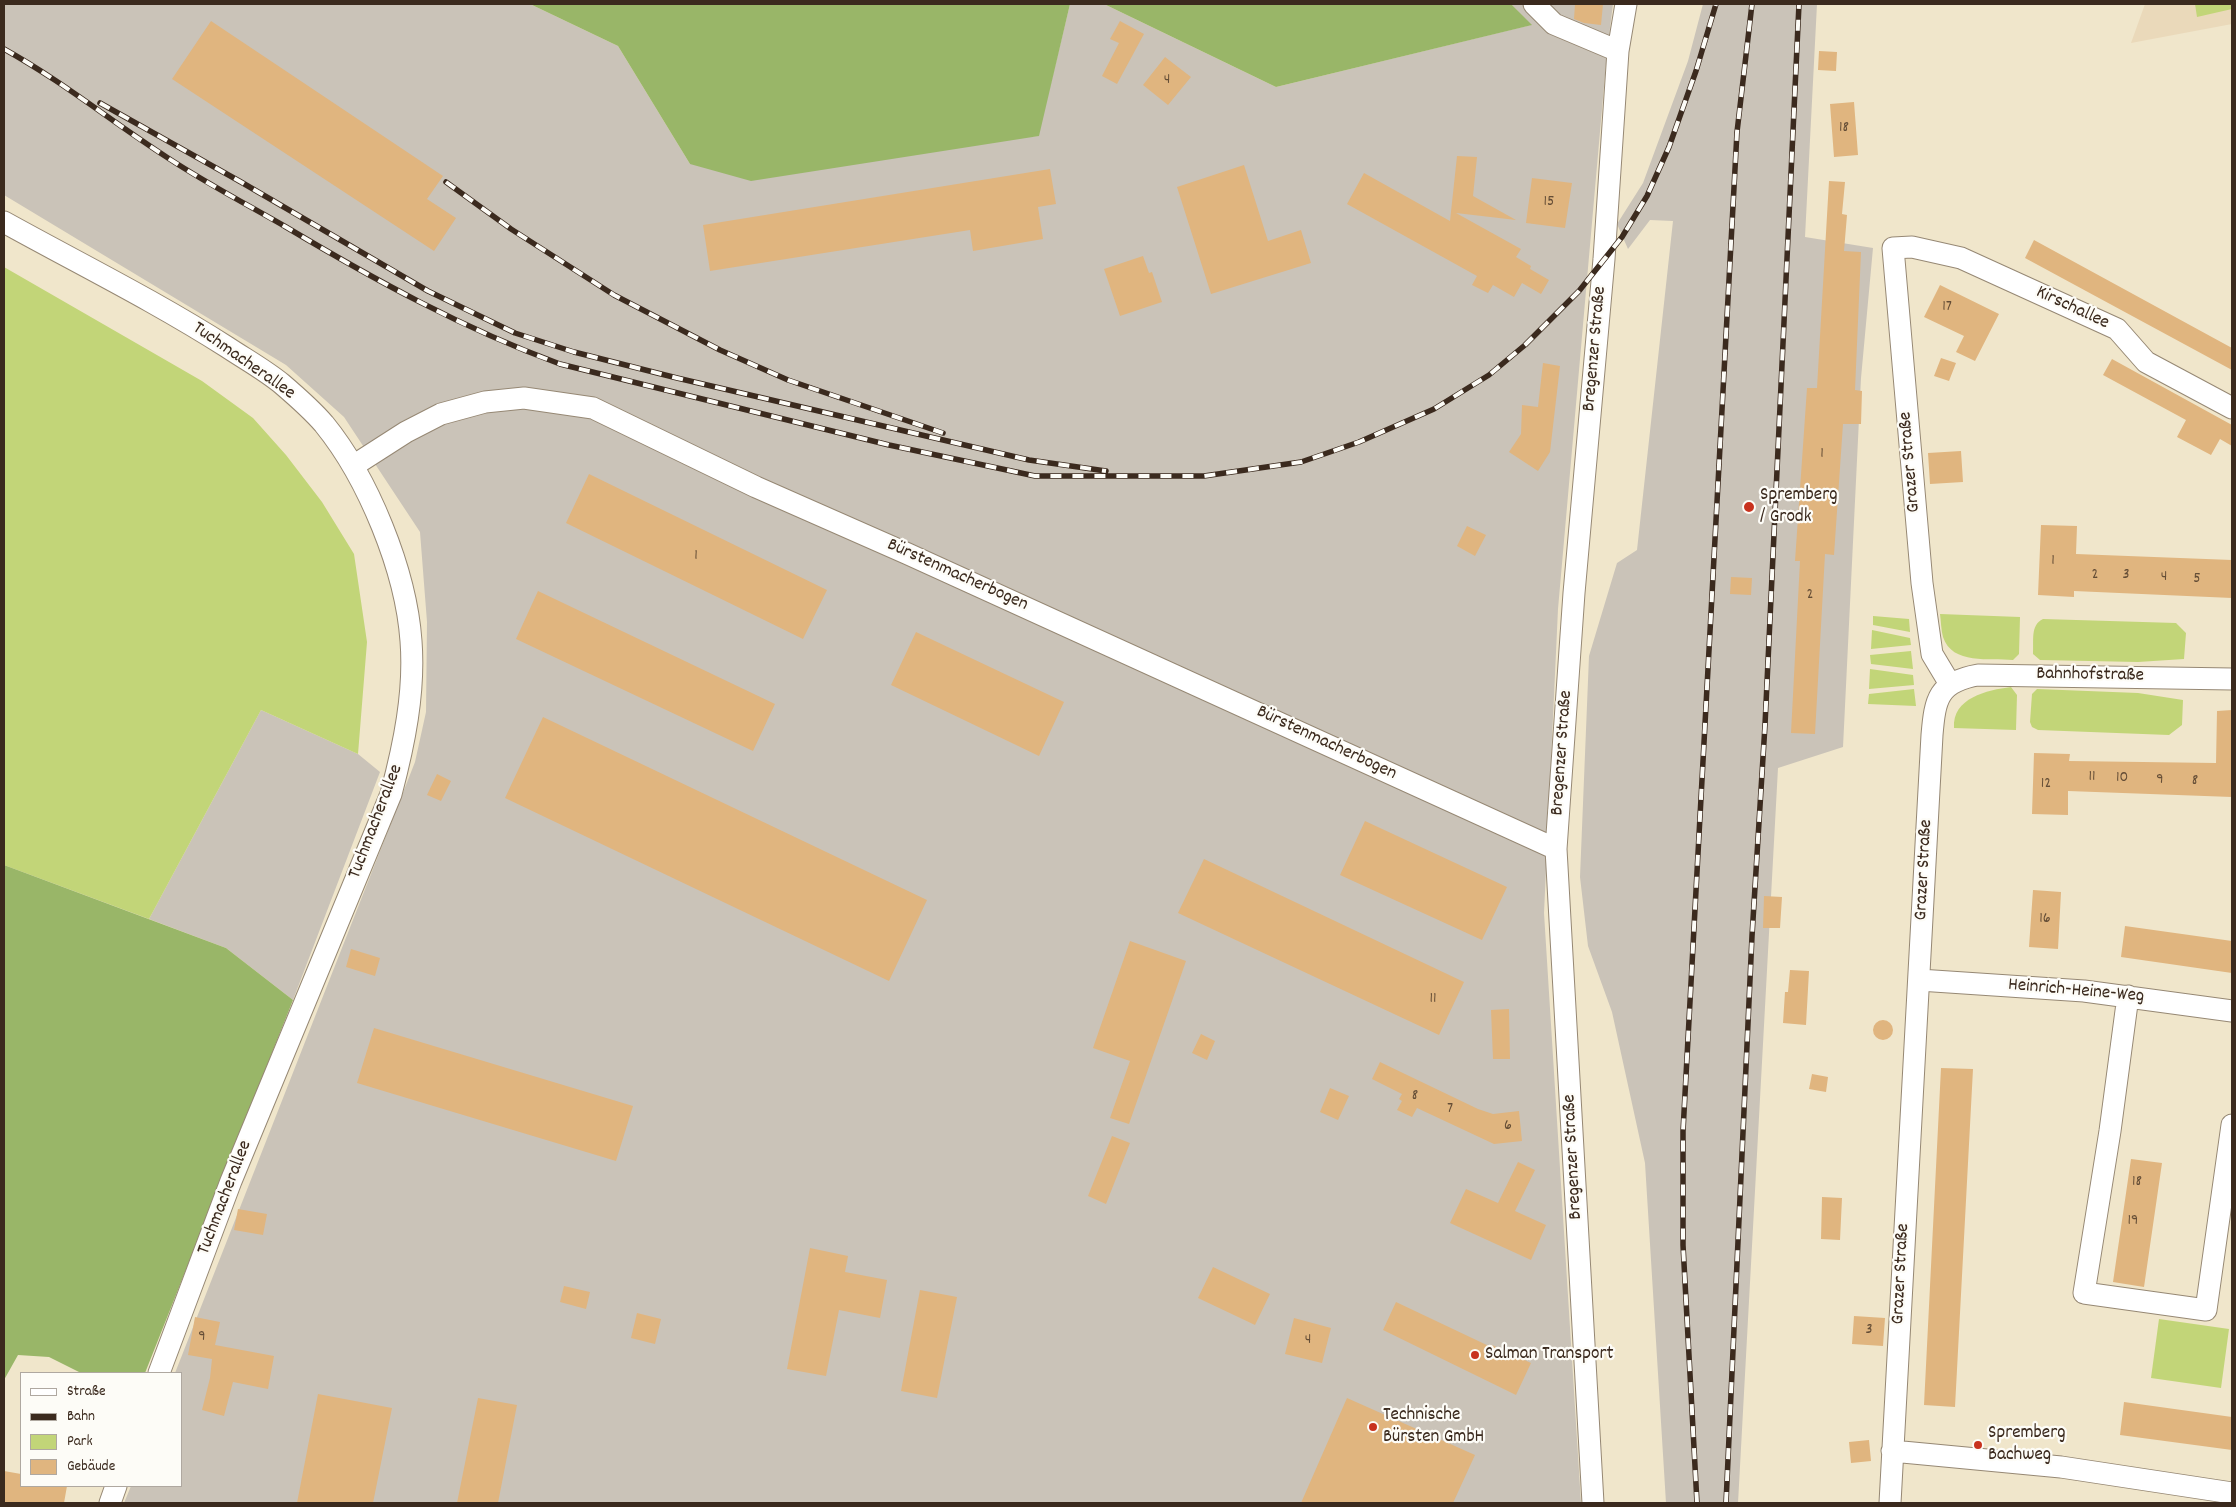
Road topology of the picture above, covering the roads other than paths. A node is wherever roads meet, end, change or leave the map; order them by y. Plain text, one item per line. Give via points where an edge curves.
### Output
1 (1534, 4) edge
2 (1626, 4) edge
3 (1618, 50) junction
4 (4, 222) edge
5 (1893, 248) joint
6 (2232, 408) edge
7 (353, 466) junction
8 (2232, 679) edge
9 (1950, 684) junction
10 (1556, 849) junction
11 (1919, 980) junction
12 (2128, 996) junction
13 (2232, 1011) edge
14 (2232, 1125) edge
15 (159, 1372) edge
16 (1892, 1451) junction
17 (116, 1487) edge
18 (2232, 1493) edge
19 (110, 1503) edge
20 (1593, 1503) edge
21 (1890, 1503) edge

1 - 3 street via 1554,24
2 - 3 street, Bregenzer Straße
3 - 10 street, Bregenzer Straße
4 - 7 street, Tuchmacherallee via 194,326 281,383 322,423
5 - 6 street, Kirschallee via 1912,247 1961,258 2117,329 2146,362
5 - 9 street, Grazer Straße via 1922,582 1932,654
7 - 10 street, Bürstenmacherbogen via 441,414 485,402 524,398 593,408 756,487
7 - 15 street, Tuchmacherallee via 390,550 403,595 411,641 410,696 402,752 391,794 231,1180
8 - 9 street, Bahnhofstraße via 1978,675
9 - 11 street, Grazer Straße via 1938,699 1934,718
10 - 20 street, Bregenzer Straße
11 - 12 street, Heinrich-Heine-Weg
11 - 16 street, Grazer Straße
12 - 13 street, Heinrich-Heine-Weg
12 - 14 street via 2084,1293 2206,1310
16 - 18 street via 2061,1467
16 - 21 street, Grazer Straße
17 - 19 street

